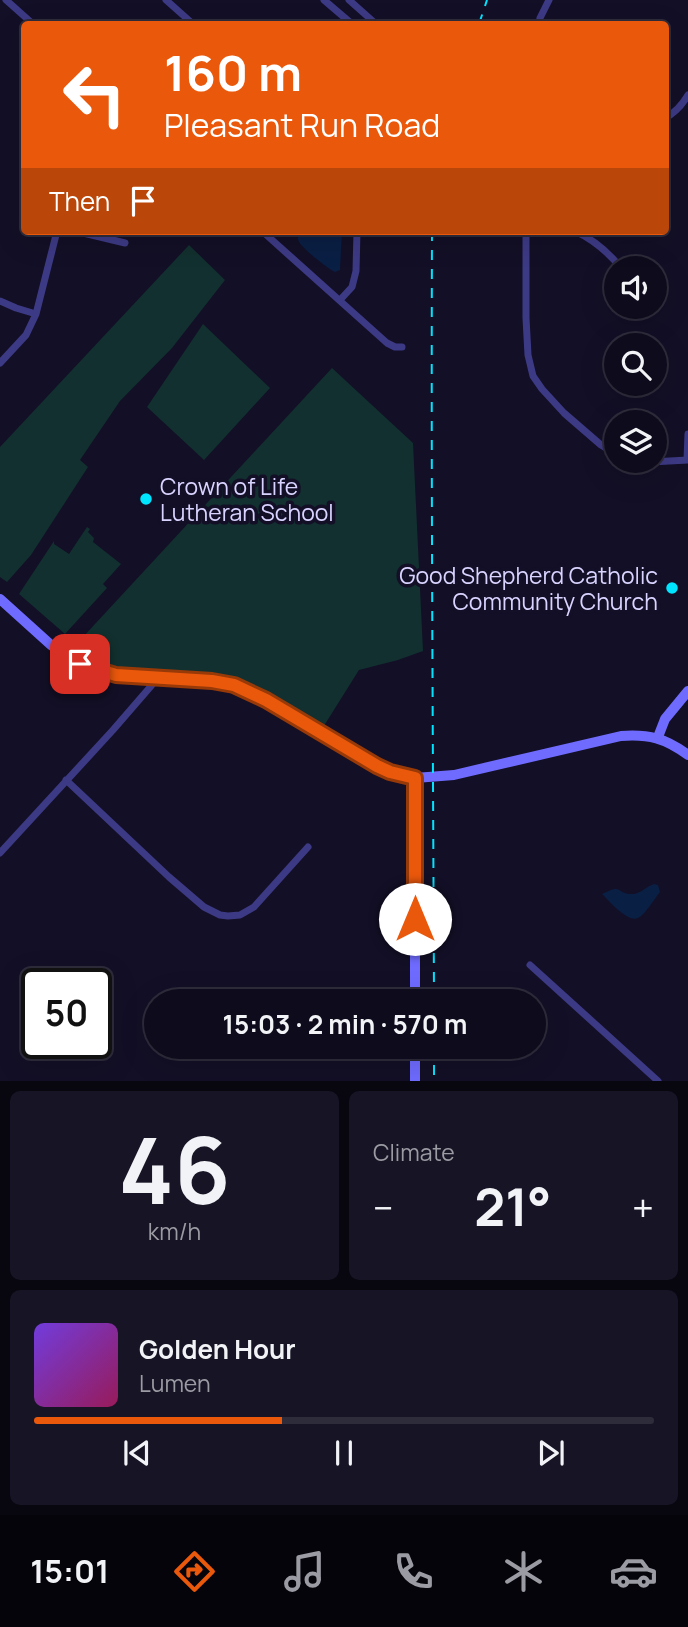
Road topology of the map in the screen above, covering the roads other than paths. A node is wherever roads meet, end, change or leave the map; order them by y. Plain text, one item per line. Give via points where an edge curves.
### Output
1 (6, 0) edge
2 (166, 0) edge
3 (324, 0) edge
4 (349, 0) edge
5 (549, 0) edge
6 (30, 21) edge
7 (190, 21) edge
8 (348, 21) edge
9 (373, 21) edge
10 (540, 21) edge
11 (688, 95) edge
12 (669, 115) edge
13 (56, 235) edge
14 (91, 235) edge
15 (267, 235) edge
16 (357, 235) edge
17 (526, 235) edge
18 (582, 235) edge
19 (124, 243) dead end
20 (609, 256) edge
21 (0, 300) edge
22 (340, 300) junction
23 (36, 314) junction
24 (402, 347) dead end
25 (0, 363) edge
26 (688, 434) edge
27 (604, 447) edge
28 (687, 460) edge
29 (667, 461) edge
30 (0, 599) edge
31 (158, 678) junction
32 (688, 691) edge
33 (658, 737) junction
34 (688, 755) edge
35 (415, 778) junction
36 (66, 780) junction
37 (308, 847) dead end
38 (0, 853) edge
39 (530, 965) dead end
40 (415, 989) edge
41 (415, 1059) edge
42 (415, 1081) edge
43 (658, 1081) edge

1 - 6 street
2 - 7 street
3 - 8 street
4 - 9 street
5 - 10 street
11 - 12 street
13 - 23 street
14 - 19 street
15 - 22 street
16 - 22 street via 352,287
17 - 27 street via 526,318 533,376 564,413
18 - 20 street
21 - 23 street
22 - 24 street via 387,343
23 - 25 street via 26,335
26 - 28 street
28 - 29 street
30 - 31 main road via 58,651 80,664 116,675
31 - 35 main road via 234,685 377,766
31 - 36 street
32 - 33 main road via 665,719
33 - 34 main road
33 - 35 main road via 621,736 454,775
35 - 40 main road
36 - 37 street via 169,877 220,915 240,915 254,907
36 - 38 street
39 - 43 street
41 - 42 main road

